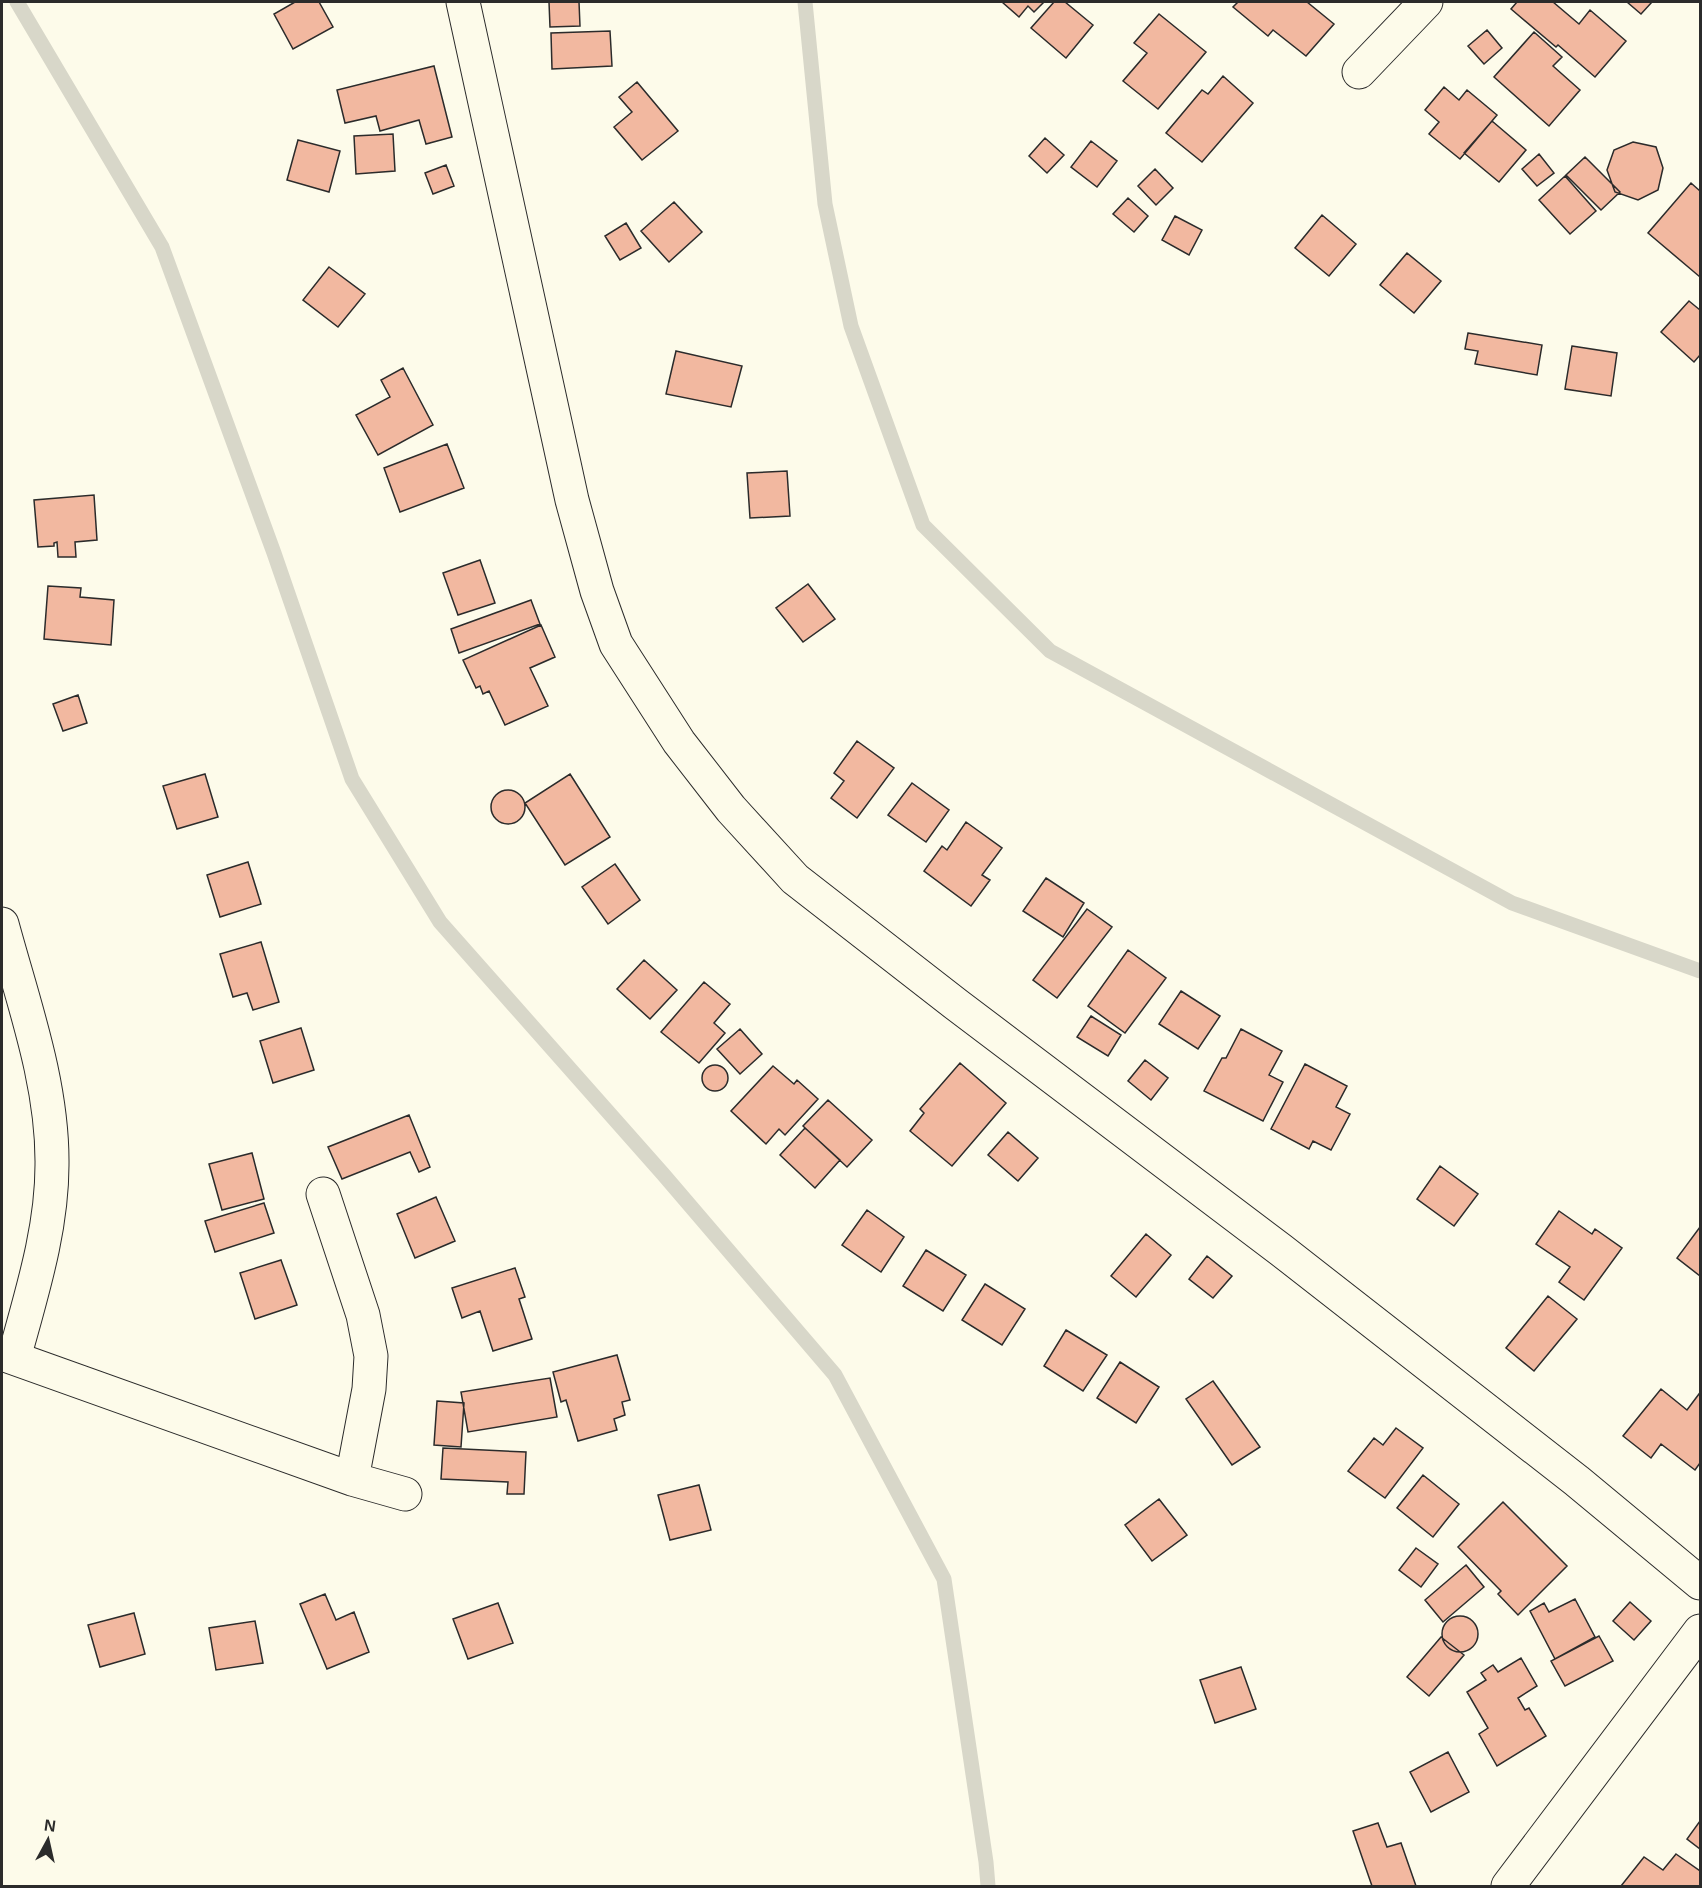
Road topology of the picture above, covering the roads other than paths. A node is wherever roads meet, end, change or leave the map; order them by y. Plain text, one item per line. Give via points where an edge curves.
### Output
1 (463, 2) edge
2 (1426, 2) edge
3 (1359, 72) dead end
4 (2, 924) edge
5 (323, 1194) dead end
6 (8, 1356) edge
7 (352, 1479) junction
8 (405, 1494) dead end
9 (1701, 1583) edge
10 (1701, 1631) edge
11 (1508, 1887) edge

1 - 9 street via 570,489 597,591 616,644 679,742 718,792 795,879 1290,1257
2 - 3 street
4 - 6 street via 39,1060 52,1165 38,1268
5 - 7 street via 363,1315 371,1356 369,1389
6 - 7 street
7 - 8 street
10 - 11 street

